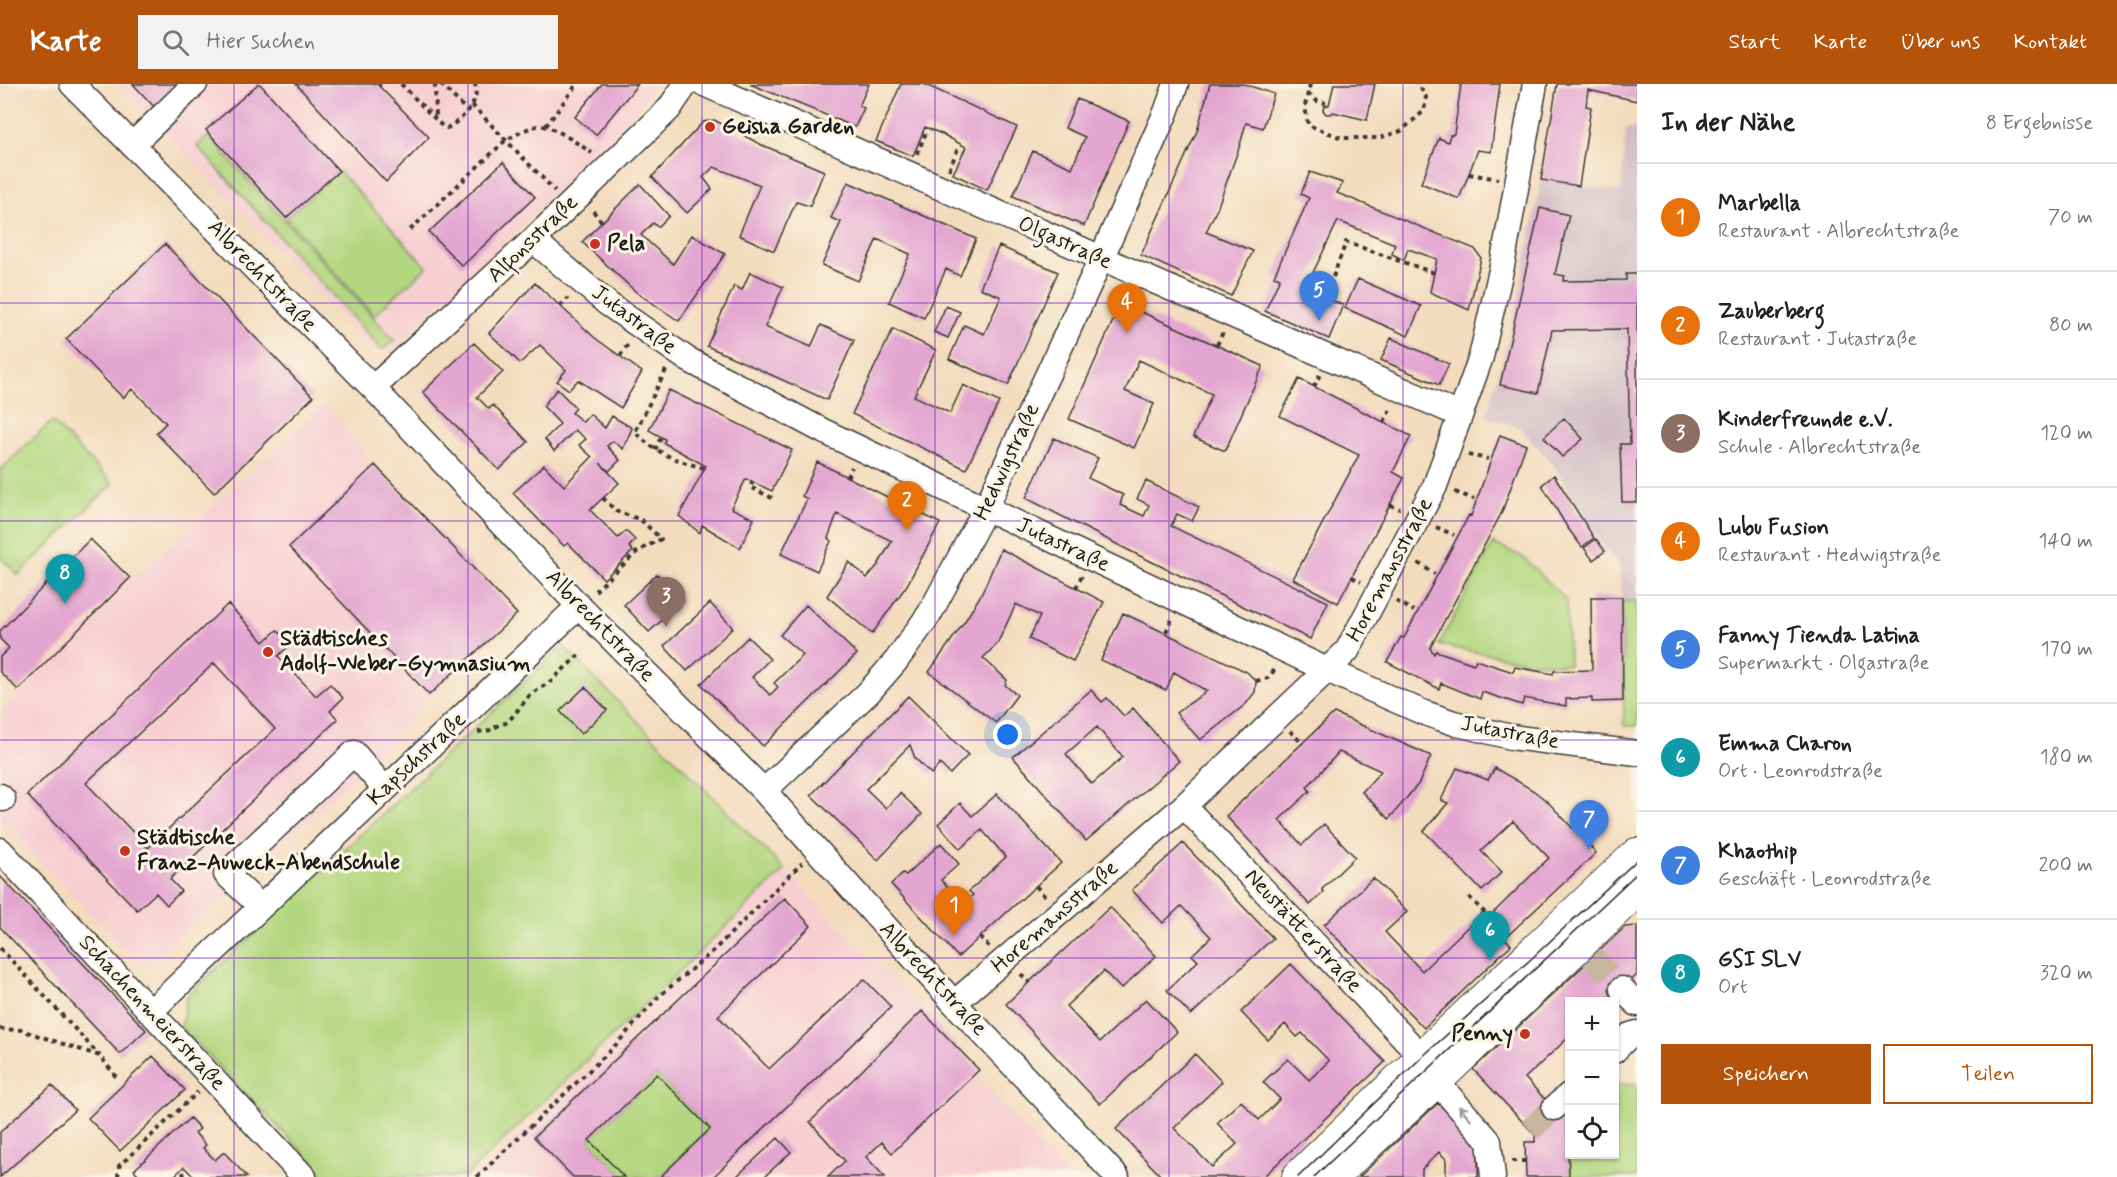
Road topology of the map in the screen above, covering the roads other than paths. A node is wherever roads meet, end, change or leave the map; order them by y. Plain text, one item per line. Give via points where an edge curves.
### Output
1 (72, 84) edge
2 (195, 84) edge
3 (686, 84) edge
4 (704, 84) edge
5 (1176, 84) edge
6 (1534, 84) edge
7 (132, 145) junction
8 (533, 240) junction
9 (1101, 259) junction
10 (373, 388) junction
11 (1460, 415) junction
12 (986, 508) junction
13 (579, 606) junction
14 (1327, 670) junction
15 (1637, 753) edge
16 (385, 789) junction
17 (764, 791) junction
18 (1184, 806) junction
19 (0, 850) edge
20 (1637, 854) edge
21 (1637, 873) edge
22 (1637, 890) edge
23 (261, 907) junction
24 (954, 1004) junction
25 (150, 1012) junction
26 (1637, 1034) edge
27 (1619, 1046) edge
28 (1429, 1069) junction
29 (304, 1177) edge
30 (1117, 1177) edge
31 (1298, 1177) edge
32 (1314, 1177) edge
33 (1332, 1177) edge
34 (1493, 1177) edge

1 - 7 street, Albrechtstraße
2 - 7 street
3 - 8 street, Alfonsstraße via 669,109
4 - 9 street, Olgastraße
5 - 9 street, Hedwigstraße
6 - 11 street, Horemansstraße via 1491,320
7 - 10 street, Albrechtstraße
8 - 10 street, Alfonsstraße
8 - 12 street, Jutastraße via 608,304 678,354 818,428
9 - 11 street, Olgastraße
9 - 12 street, Hedwigstraße
10 - 13 street, Albrechtstraße
11 - 14 street, Horemansstraße via 1435,486 1347,651
12 - 14 street, Jutastraße
12 - 17 street, Hedwigstraße via 930,613 896,661 845,717
13 - 16 street, Kapschstraße
13 - 17 street, Albrechtstraße
14 - 15 street, Jutastraße via 1422,712 1461,724 1511,737
14 - 18 street, Horemansstraße
16 - 23 street, Kapschstraße
16 - 23 street via 354,753 226,873
17 - 24 street, Albrechtstraße
18 - 24 street, Horemansstraße
18 - 28 street, Neustätterstraße
19 - 25 street, Schachenmeierstraße
20 - 28 main road
21 - 32 street
22 - 28 main road
23 - 25 street, Kapschstraße
24 - 30 street, Albrechtstraße
25 - 29 street, Schachenmeierstraße
26 - 27 street via 1630,1035
28 - 31 main road
28 - 33 main road
34 -> 28 street, Neustätterstraße via 1489,1141

